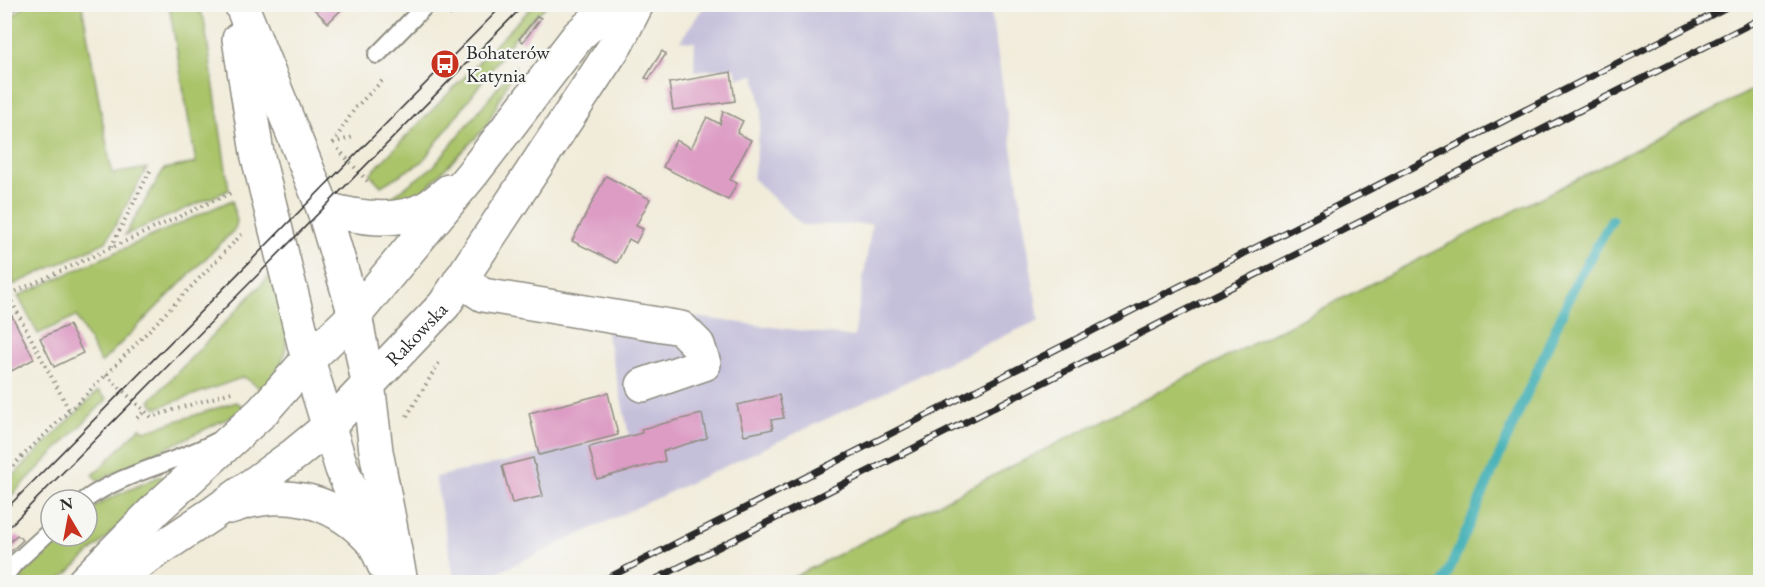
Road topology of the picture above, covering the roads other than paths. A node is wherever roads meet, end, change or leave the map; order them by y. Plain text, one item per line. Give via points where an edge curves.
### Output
1 (233, 4) edge
2 (241, 4) edge
3 (613, 4) edge
4 (637, 4) edge
5 (425, 5) edge
6 (378, 55) dead end
7 (472, 174) junction
8 (323, 208) junction
9 (460, 280) junction
10 (355, 315) junction
11 (308, 360) junction
12 (368, 383) junction
13 (644, 385) dead end
14 (328, 427) junction
15 (240, 429) junction
16 (99, 492) edge
17 (212, 514) junction
18 (39, 542) edge
19 (374, 544) junction
20 (4, 577) edge
21 (84, 582) edge
22 (110, 582) edge
23 (392, 582) edge
24 (401, 582) edge

1 - 11 street via 257,153
2 - 8 street
3 - 7 street via 574,41
4 - 9 street, Rakowska via 617,43
5 - 6 lane
7 - 8 street via 424,209 396,217 373,218
7 - 10 street
8 - 10 street
9 - 12 street, Rakowska via 444,305
9 - 13 street via 483,295 681,328 698,345 704,364
10 - 11 street
10 - 12 street
11 - 14 street
11 - 15 street via 262,412
12 - 14 street, Rakowska
12 - 24 street via 376,451
14 - 17 street, Rakowska
14 - 19 street
15 - 16 lane
15 - 21 street
17 - 19 street via 246,502 283,496 311,501 357,524
17 - 22 street, Rakowska
18 - 20 lane
19 - 23 street

